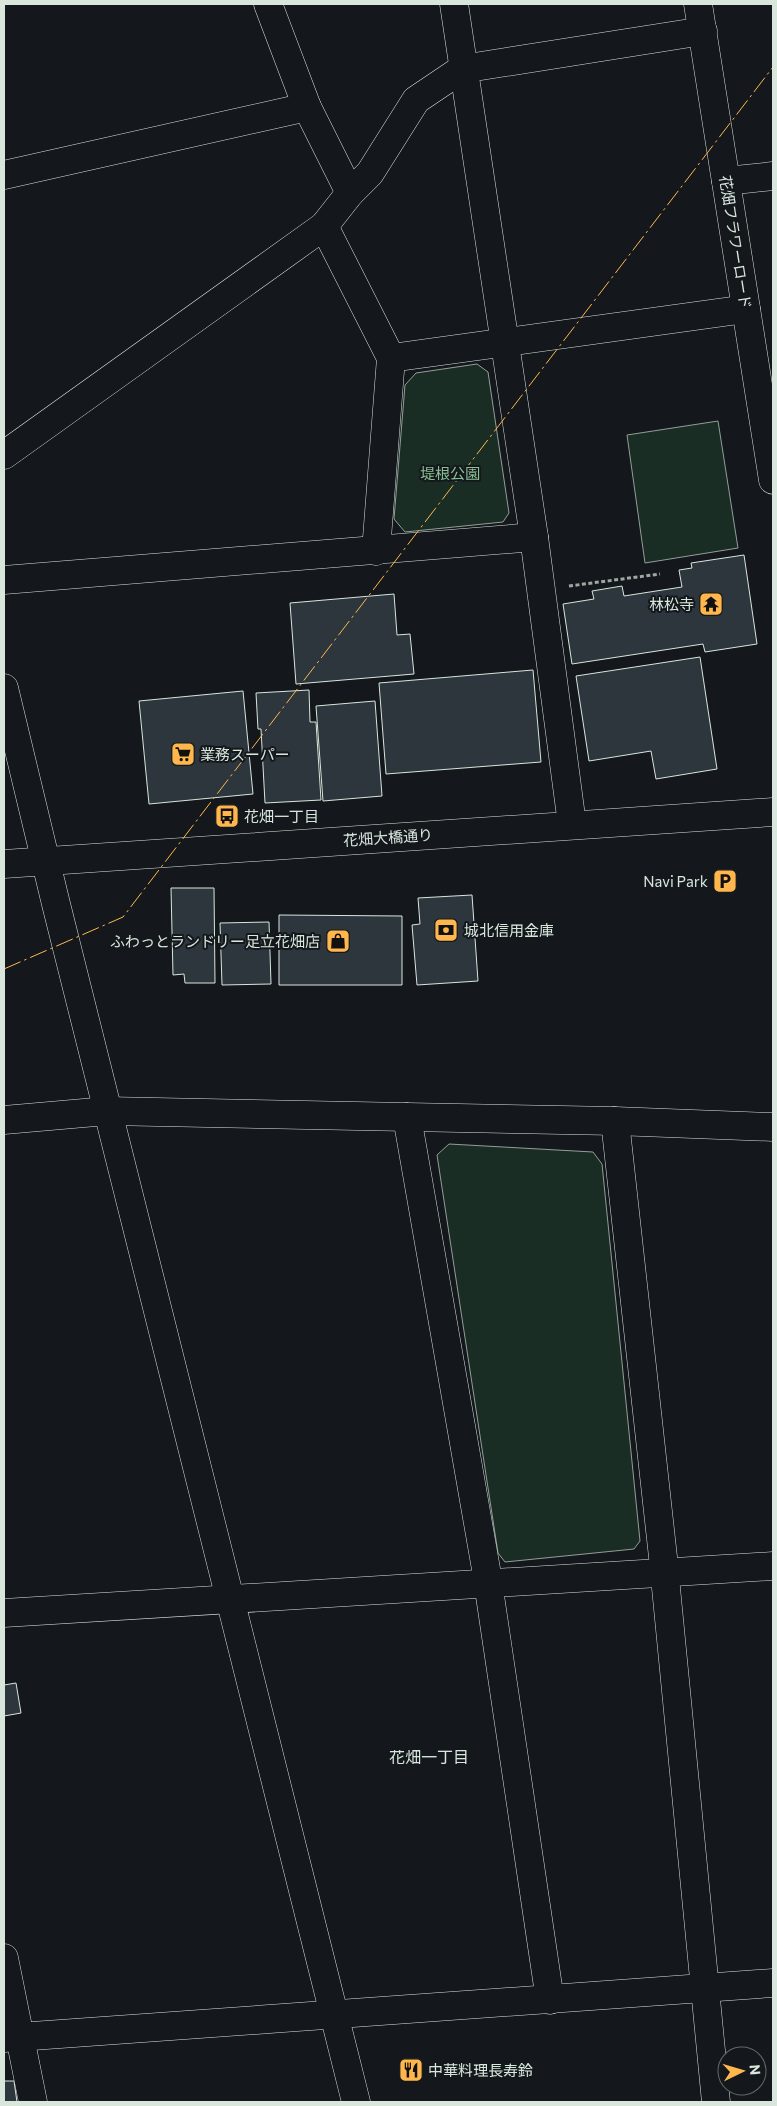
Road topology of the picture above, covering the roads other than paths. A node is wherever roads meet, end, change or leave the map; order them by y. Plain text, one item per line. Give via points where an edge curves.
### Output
1 (268, 4) edge
2 (454, 4) edge
3 (698, 4) edge
4 (703, 31) junction
5 (462, 69) junction
6 (307, 108) junction
7 (4, 175) edge
8 (773, 176) edge
9 (726, 181) junction
10 (350, 192) junction
11 (324, 226) junction
12 (746, 309) junction
13 (505, 341) junction
14 (391, 358) junction
15 (4, 455) edge
16 (773, 480) edge
17 (534, 537) junction
18 (376, 551) junction
19 (4, 580) edge
20 (4, 688) edge
21 (773, 812) edge
22 (572, 824) junction
23 (45, 861) junction
24 (4, 864) edge
25 (107, 1111) junction
26 (407, 1117) junction
27 (4, 1120) edge
28 (615, 1121) junction
29 (773, 1127) edge
30 (773, 1566) edge
31 (664, 1572) junction
32 (488, 1584) junction
33 (229, 1599) junction
34 (4, 1614) edge
35 (4, 1958) edge
36 (773, 1983) edge
37 (704, 1989) junction
38 (550, 2000) junction
39 (333, 2014) junction
40 (12, 2037) edge
41 (33, 2102) edge
42 (356, 2102) edge
43 (716, 2102) edge

1 - 6 street
2 - 5 street
3 - 4 street, 花畑フラワーロード
4 - 5 street
4 - 9 street, 花畑フラワーロード
5 - 10 street via 416,100 370,173
5 - 13 street
6 - 7 street
6 - 10 street
8 - 9 street
9 - 12 street, 花畑フラワーロード
10 - 11 street
11 - 14 street
11 - 15 street
12 - 13 street
12 - 16 street, 花畑フラワーロード
13 - 14 street
13 - 17 street
14 - 18 street
17 - 18 street
17 - 22 street
18 - 19 street
20 - 23 street
21 - 22 street, 花畑大橋通り
22 - 23 street, 花畑大橋通り
23 - 24 street, 花畑大橋通り
23 - 25 street
25 - 26 street
25 - 27 street
25 - 33 street
26 - 28 street
26 - 32 street
28 - 29 street
28 - 31 street
30 - 31 street
31 - 32 street
31 - 37 street
32 - 33 street
32 - 38 street
33 - 34 street
33 - 39 street
35 - 40 street
36 - 37 street
37 - 38 street
37 - 43 street
38 - 39 street
39 - 40 street
39 - 42 street
40 - 41 street

